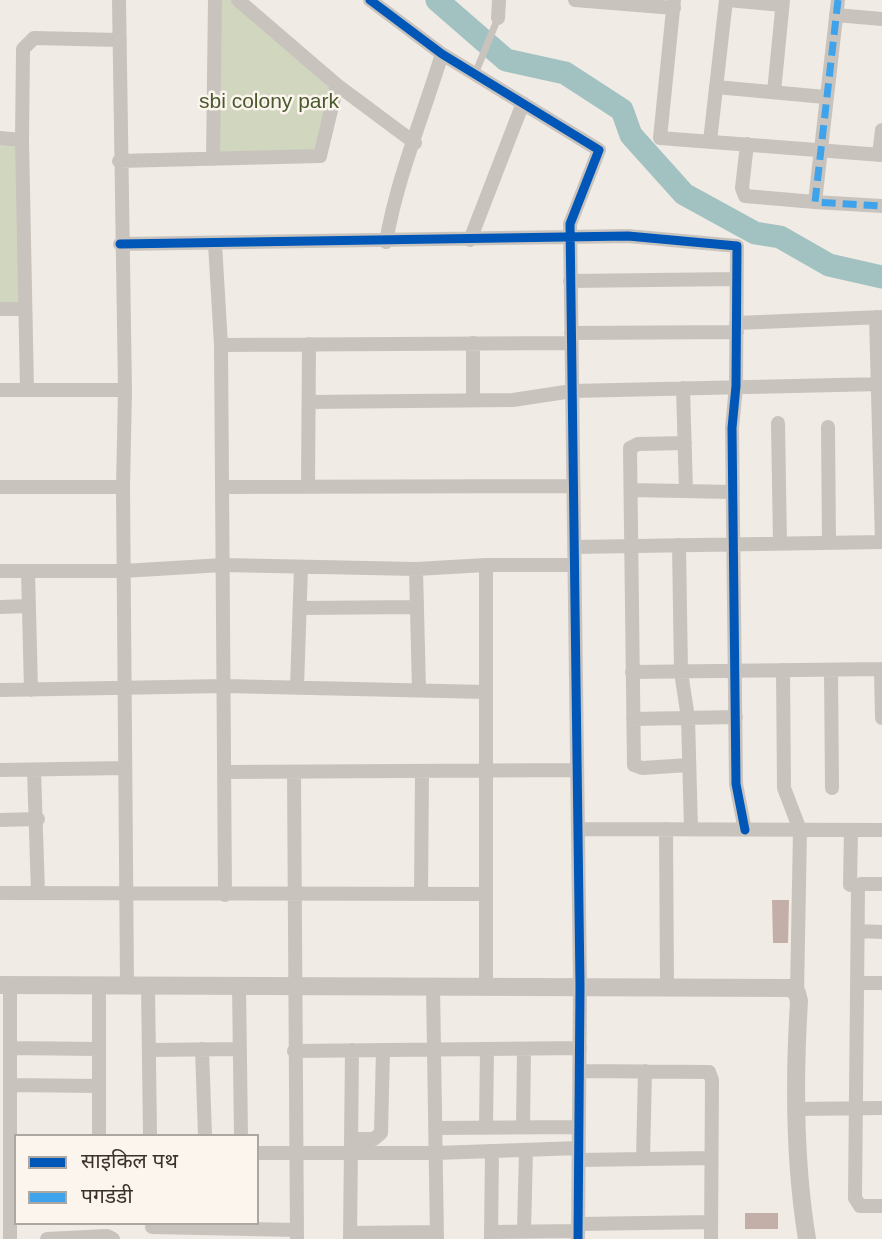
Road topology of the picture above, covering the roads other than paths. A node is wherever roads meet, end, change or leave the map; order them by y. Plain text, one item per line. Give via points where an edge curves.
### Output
1 (119, 0) edge
2 (215, 0) edge
3 (238, 0) edge
4 (370, 0) edge
5 (499, 0) edge
6 (575, 0) edge
7 (727, 0) edge
8 (607, 1) edge
9 (783, 2) edge
10 (674, 4) edge
11 (837, 7) edge
12 (498, 18) joint
13 (882, 19) edge
14 (120, 40) junction
15 (442, 54) junction
16 (475, 74) junction
17 (337, 85) junction
18 (716, 87) junction
19 (774, 92) junction
20 (825, 97) junction
21 (523, 103) junction
22 (882, 130) edge
23 (0, 138) edge
24 (22, 139) junction
25 (710, 141) junction
26 (415, 143) junction
27 (747, 144) junction
28 (820, 149) junction
29 (881, 155) edge
30 (213, 159) junction
31 (120, 161) junction
32 (815, 202) junction
33 (882, 206) edge
34 (569, 237) junction
35 (470, 240) junction
36 (386, 242) junction
37 (120, 244) junction
38 (215, 244) junction
39 (736, 279) junction
40 (570, 281) junction
41 (0, 309) edge
42 (24, 309) junction
43 (879, 317) edge
44 (736, 328) junction
45 (571, 338) junction
46 (473, 343) junction
47 (309, 344) junction
48 (221, 345) junction
49 (880, 384) edge
50 (736, 386) junction
51 (683, 388) junction
52 (27, 389) junction
53 (0, 390) edge
54 (125, 390) junction
55 (572, 391) junction
56 (473, 400) junction
57 (309, 402) junction
58 (778, 423) dead end
59 (828, 427) dead end
60 (685, 443) junction
61 (573, 486) junction
62 (0, 487) edge
63 (122, 487) junction
64 (308, 487) junction
65 (222, 488) junction
66 (631, 491) junction
67 (686, 491) junction
68 (733, 492) junction
69 (882, 542) edge
70 (829, 543) junction
71 (733, 544) junction
72 (780, 544) junction
73 (679, 545) junction
74 (631, 546) junction
75 (574, 547) junction
76 (223, 565) junction
77 (486, 565) junction
78 (574, 565) junction
79 (301, 567) junction
80 (416, 569) junction
81 (0, 571) edge
82 (28, 571) junction
83 (123, 571) junction
84 (29, 606) junction
85 (0, 607) edge
86 (417, 607) junction
87 (299, 608) junction
88 (881, 669) edge
89 (783, 670) junction
90 (831, 670) junction
91 (681, 671) junction
92 (737, 671) junction
93 (632, 672) junction
94 (223, 686) junction
95 (124, 688) junction
96 (297, 688) junction
97 (0, 690) edge
98 (31, 690) junction
99 (419, 690) junction
100 (486, 692) junction
101 (736, 717) junction
102 (688, 718) junction
103 (882, 718) edge
104 (632, 719) junction
105 (689, 765) junction
106 (125, 768) junction
107 (0, 770) edge
108 (34, 770) junction
109 (577, 770) junction
110 (224, 772) junction
111 (294, 772) junction
112 (422, 772) junction
113 (486, 772) junction
114 (832, 789) dead end
115 (37, 819) junction
116 (0, 820) edge
117 (578, 829) junction
118 (666, 829) junction
119 (691, 830) junction
120 (745, 830) junction
121 (800, 830) junction
122 (851, 830) junction
123 (882, 830) edge
124 (882, 884) edge
125 (850, 885) dead end
126 (0, 893) edge
127 (38, 894) junction
128 (421, 894) junction
129 (486, 894) junction
130 (127, 895) junction
131 (225, 895) junction
132 (293, 895) junction
133 (858, 931) junction
134 (882, 932) edge
135 (882, 983) edge
136 (858, 984) junction
137 (5, 985) edge
138 (99, 985) junction
139 (127, 985) junction
140 (148, 985) junction
141 (239, 986) junction
142 (293, 986) junction
143 (433, 986) junction
144 (486, 986) junction
145 (580, 986) junction
146 (667, 987) junction
147 (797, 993) junction
148 (10, 1048) junction
149 (580, 1048) junction
150 (99, 1049) junction
151 (149, 1049) junction
152 (202, 1049) junction
153 (240, 1049) junction
154 (487, 1049) junction
155 (524, 1049) junction
156 (352, 1050) junction
157 (383, 1050) junction
158 (294, 1051) junction
159 (434, 1051) junction
160 (580, 1071) junction
161 (645, 1071) junction
162 (9, 1085) junction
163 (99, 1086) junction
164 (856, 1108) junction
165 (882, 1108) edge
166 (796, 1109) junction
167 (579, 1127) junction
168 (5, 1128) edge
169 (435, 1128) junction
170 (486, 1128) junction
171 (523, 1128) junction
172 (99, 1134) edge
173 (150, 1134) edge
174 (205, 1134) edge
175 (240, 1134) edge
176 (351, 1147) junction
177 (526, 1150) junction
178 (8, 1151) edge
179 (492, 1151) junction
180 (259, 1153) edge
181 (436, 1153) junction
182 (296, 1154) junction
183 (579, 1154) junction
184 (711, 1158) junction
185 (643, 1159) junction
186 (13, 1205) edge
187 (882, 1206) edge
188 (711, 1222) junction
189 (242, 1226) edge
190 (152, 1230) edge
191 (206, 1230) edge
192 (524, 1231) junction
193 (578, 1231) edge
194 (6, 1232) edge
195 (297, 1235) edge
196 (437, 1235) edge
197 (491, 1235) edge
198 (350, 1236) edge
199 (47, 1239) edge
200 (113, 1239) edge
201 (710, 1239) edge
202 (807, 1239) edge

1 - 14 street
2 - 30 street
3 - 17 street
4 - 15 street
5 - 12 street
6 - 8 street
7 - 9 street
7 - 18 street
8 - 10 street
9 - 19 street
10 - 25 street via 660,138
11 - 13 street
11 - 20 street
12 - 16 lane
14 - 24 street via 34,38 28,42 23,49
14 - 31 street
15 - 16 street
15 - 26 street
16 - 21 street
17 - 26 street
17 - 30 street via 320,156
18 - 19 street
18 - 25 street
19 - 20 street
20 - 28 street
21 - 34 street via 598,150
21 - 35 street
22 - 29 street
23 - 24 street
24 - 42 street
25 - 27 street
26 - 36 street via 393,201
27 - 28 street
27 - 32 street via 742,188 746,196
28 - 29 street
28 - 32 street
30 - 31 street
31 - 37 street
32 - 33 street
34 - 35 street
34 - 39 street via 628,236 737,246
34 - 40 street
35 - 36 street
36 - 38 street
37 - 38 street
37 - 54 street
38 - 48 street
39 - 40 street
39 - 44 street
40 - 45 street
41 - 42 street
42 - 52 street
43 - 44 street
43 - 49 street
44 - 45 street
44 - 50 street
45 - 46 street
45 - 55 street
46 - 47 street
46 - 56 street
47 - 48 street
47 - 57 street
48 - 65 street
49 - 50 street
49 - 69 street
50 - 51 street
50 - 68 street
51 - 55 street
51 - 60 street
52 - 53 street
52 - 54 street
54 - 63 street
55 - 56 street via 513,400
55 - 61 street
56 - 57 street
57 - 64 street
58 - 72 street
59 - 70 street
60 - 66 street via 631,447
60 - 67 street
61 - 64 street
61 - 75 street
62 - 63 street
63 - 83 street
64 - 65 street
65 - 76 street
66 - 67 street
66 - 74 street
67 - 68 street
68 - 71 street
69 - 70 street
70 - 72 street
71 - 72 street
71 - 73 street
71 - 92 street
73 - 74 street
73 - 91 street
74 - 75 street
74 - 93 street
75 - 78 street
76 - 79 street
76 - 83 street
76 - 94 street
77 - 78 street
77 - 80 street
77 - 100 street
78 - 109 street
79 - 80 street
79 - 87 street
80 - 86 street
81 - 82 street
82 - 83 street
82 - 84 street
83 - 95 street
84 - 85 street
84 - 98 street
86 - 87 street
86 - 99 street
87 - 96 street
88 - 90 street
88 - 103 street
89 - 90 street
89 - 92 street
89 - 121 street via 784,788
90 - 114 street
91 - 92 street
91 - 93 street
91 - 102 street
92 - 101 street
93 - 104 street
94 - 95 street
94 - 96 street
94 - 110 street
95 - 98 street
95 - 106 street
96 - 99 street
97 - 98 street
99 - 100 street
100 - 113 street
101 - 102 street
101 - 120 street via 736,784
102 - 104 street
102 - 105 street
104 - 105 street via 633,760 638,768
105 - 119 street
106 - 108 street
106 - 130 street
107 - 108 street
108 - 115 street
109 - 113 street
109 - 117 street
110 - 111 street
110 - 131 street
111 - 112 street
111 - 132 street
112 - 113 street
112 - 128 street
113 - 129 street
115 - 116 street
115 - 127 street
117 - 118 street
117 - 145 street
118 - 119 street
118 - 146 street
119 - 120 street
120 - 121 street
121 - 122 street
121 - 147 street
122 - 123 street
122 - 125 street
124 - 133 street via 858,888
126 - 127 street
127 - 130 street
128 - 129 street
128 - 132 street
129 - 144 street
130 - 131 street
130 - 139 street
131 - 132 street
132 - 142 street
133 - 134 street
133 - 136 street
135 - 136 street
136 - 164 street
137 - 138 street
137 - 148 street
138 - 139 street
138 - 150 street
139 - 140 street
140 - 141 street
140 - 151 street
141 - 142 street
141 - 153 street
142 - 143 street
142 - 158 street
143 - 144 street
143 - 159 street
144 - 145 street
145 - 146 street
145 - 149 street
146 - 147 street via 783,987
147 - 166 street
148 - 150 street
148 - 162 street
149 - 155 street
149 - 160 street
150 - 163 street
151 - 152 street
151 - 173 street
152 - 153 street
152 - 174 street
153 - 175 street
154 - 155 street
154 - 159 street
154 - 170 street
155 - 171 street
156 - 157 street
156 - 158 street
156 - 176 street
157 - 159 street
157 - 176 street via 381,1133
158 - 182 street
159 - 169 street
160 - 161 street
160 - 167 street
161 - 184 street via 709,1072
161 - 185 street
162 - 163 street
162 - 168 street
163 - 172 street
164 - 165 street
164 - 166 street
164 - 187 street via 855,1198 860,1206
166 - 202 street via 799,1193
167 - 171 street
167 - 183 street
168 - 178 street
169 - 170 street
169 - 181 street
170 - 171 street
176 - 181 street
176 - 182 street
176 - 198 street
177 - 179 street
177 - 183 street
177 - 192 street
178 - 186 street
179 - 181 street
179 - 197 street
180 - 182 street
181 - 196 street
182 - 195 street
183 - 185 street
183 - 193 street
184 - 185 street
184 - 188 street
186 - 194 street
188 - 193 street
188 - 201 street
189 - 191 street
189 - 195 street
190 - 191 street
192 - 193 street
192 - 197 street
196 - 198 street
199 - 200 street

